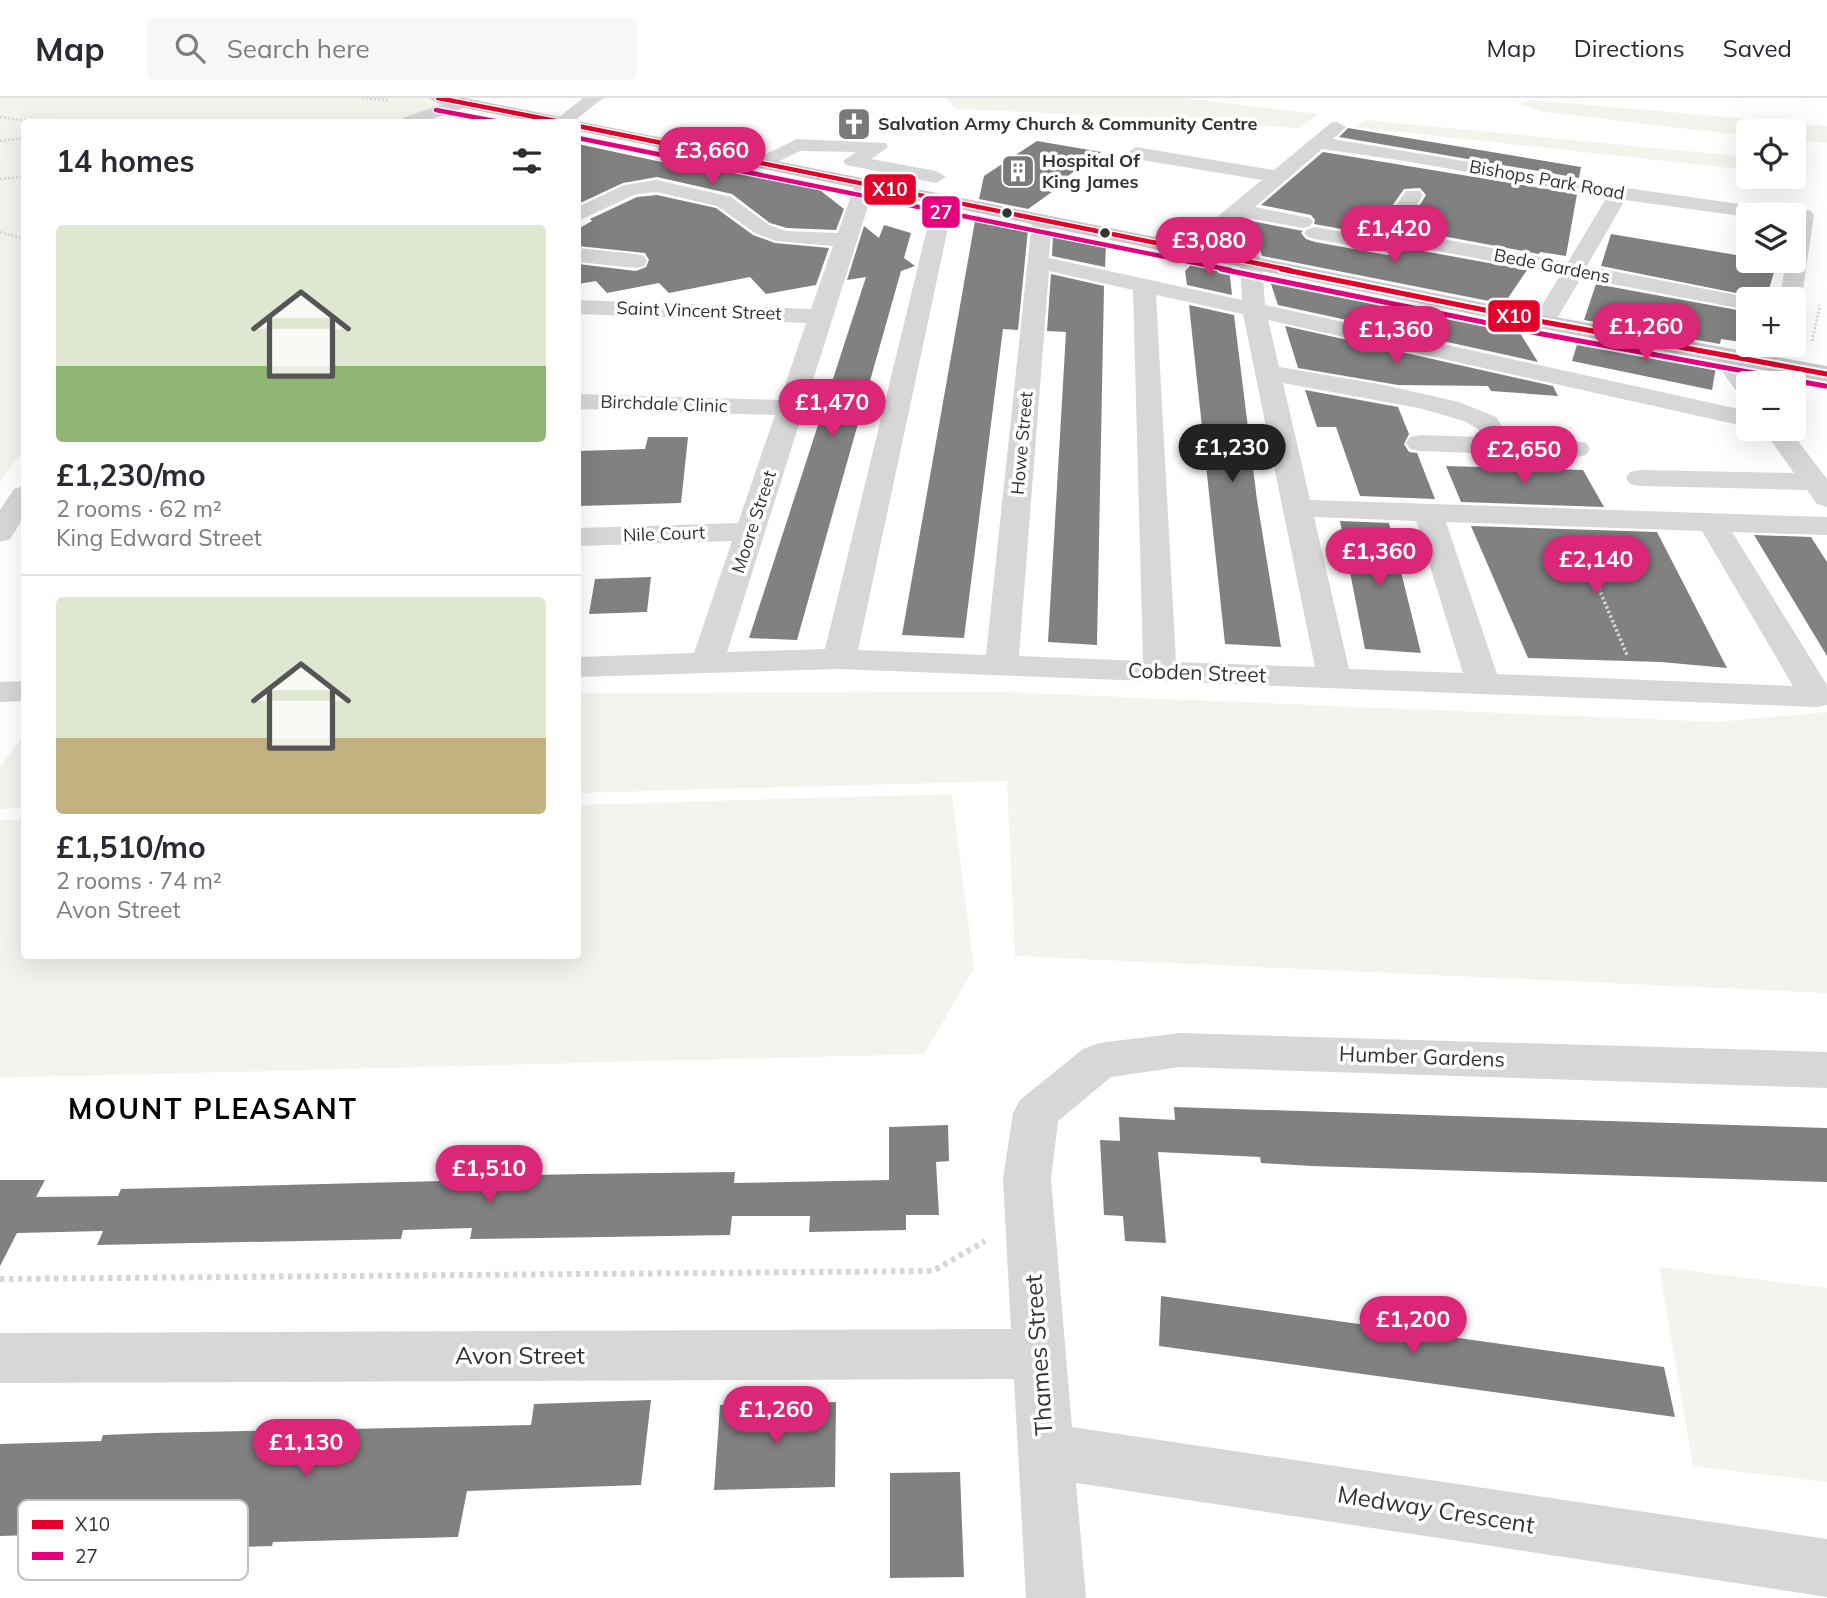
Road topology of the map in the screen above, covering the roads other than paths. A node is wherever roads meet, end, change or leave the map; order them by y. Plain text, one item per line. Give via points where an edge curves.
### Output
1 (438, 98) edge
2 (594, 98) edge
3 (461, 103) junction
4 (417, 119) edge
5 (545, 119) edge
6 (565, 119) edge
7 (1345, 120) dead end
8 (581, 127) edge
9 (1319, 143) junction
10 (1136, 153) dead end
11 (763, 163) junction
12 (1278, 177) junction
13 (865, 184) junction
14 (940, 188) junction
15 (1619, 193) junction
16 (1413, 206) dead end
17 (1239, 210) junction
18 (1736, 210) edge
19 (581, 214) edge
20 (1807, 215) edge
21 (1042, 220) junction
22 (847, 240) junction
23 (1392, 242) junction
24 (1191, 250) junction
25 (581, 256) edge
26 (636, 261) dead end
27 (1251, 261) junction
28 (1039, 262) junction
29 (1574, 270) junction
30 (1144, 286) junction
31 (1793, 287) edge
32 (1736, 301) edge
33 (581, 307) edge
34 (1254, 310) junction
35 (820, 316) junction
36 (1544, 322) junction
37 (1724, 357) junction
38 (1268, 373) junction
39 (1736, 374) edge
40 (1827, 374) edge
41 (581, 401) edge
42 (791, 408) junction
43 (1736, 416) edge
44 (1785, 441) edge
45 (1420, 443) dead end
46 (1499, 447) junction
47 (1576, 449) dead end
48 (1640, 478) dead end
49 (1823, 480) edge
50 (21, 503) edge
51 (1295, 508) junction
52 (1428, 512) junction
53 (1713, 523) junction
54 (1827, 526) edge
55 (751, 531) junction
56 (0, 533) edge
57 (581, 537) edge
58 (839, 659) junction
59 (708, 661) junction
60 (1002, 666) junction
61 (581, 667) edge
62 (1160, 672) junction
63 (1334, 678) junction
64 (1483, 684) junction
65 (21, 691) edge
66 (0, 692) edge
67 (1827, 1070) edge
68 (1036, 1114) joint
69 (1039, 1354) junction
70 (0, 1358) edge
71 (1046, 1451) junction
72 (1827, 1569) edge
73 (1056, 1598) edge

1 - 3 main road
2 - 6 street
3 - 4 street
3 - 5 main road
7 - 9 street
8 - 11 main road
9 - 12 street
9 - 15 street, Bishops Park Road
10 - 12 street
11 - 13 main road
11 - 14 street via 797,145 879,147 853,161
12 - 17 street
13 - 14 main road
13 - 22 street, Moore Street
14 - 21 main road
14 - 58 street
15 - 18 street, Bishops Park Road
15 - 29 street
16 - 23 street
17 - 23 street, Bede Gardens
17 - 24 street
19 - 22 street via 631,189 657,186 724,201 762,229 783,237
20 - 31 street
21 - 24 main road
21 - 28 street, Howe Street
22 - 35 street, Moore Street
23 - 29 street, Bede Gardens
24 - 27 main road
25 - 26 street
27 - 34 street
27 - 36 main road
28 - 30 street
28 - 60 street, Howe Street
29 - 32 street, Bede Gardens
29 - 36 street
30 - 34 street
30 - 62 street
33 - 35 street, Saint Vincent Street
34 - 38 street
34 - 43 street
35 - 42 street, Moore Street
36 - 37 main road
37 - 39 street
37 - 40 main road
38 - 46 street via 1467,413 1487,423
38 - 51 street
41 - 42 street, Birchdale Clinic
42 - 55 street, Moore Street
44 - 49 street
45 - 46 street
46 - 47 street
48 - 49 street
50 - 56 street
51 - 52 street
51 - 63 street
52 - 53 street
52 - 64 street
53 - 54 street
53 - 64 street, Cobden Street via 1817,697
55 - 57 street, Nile Court
55 - 59 street, Moore Street
58 - 59 street, Cobden Street
58 - 60 street, Cobden Street
59 - 61 street, Cobden Street
60 - 62 street, Cobden Street
62 - 63 street, Cobden Street
63 - 64 street, Cobden Street
65 - 66 street
67 - 68 street, Humber Gardens via 1180,1050 1099,1060
68 - 69 street, Thames Street via 1027,1179
69 - 70 street, Avon Street
69 - 71 street, Thames Street
71 - 72 street, Medway Crescent
71 - 73 street, Thames Street

